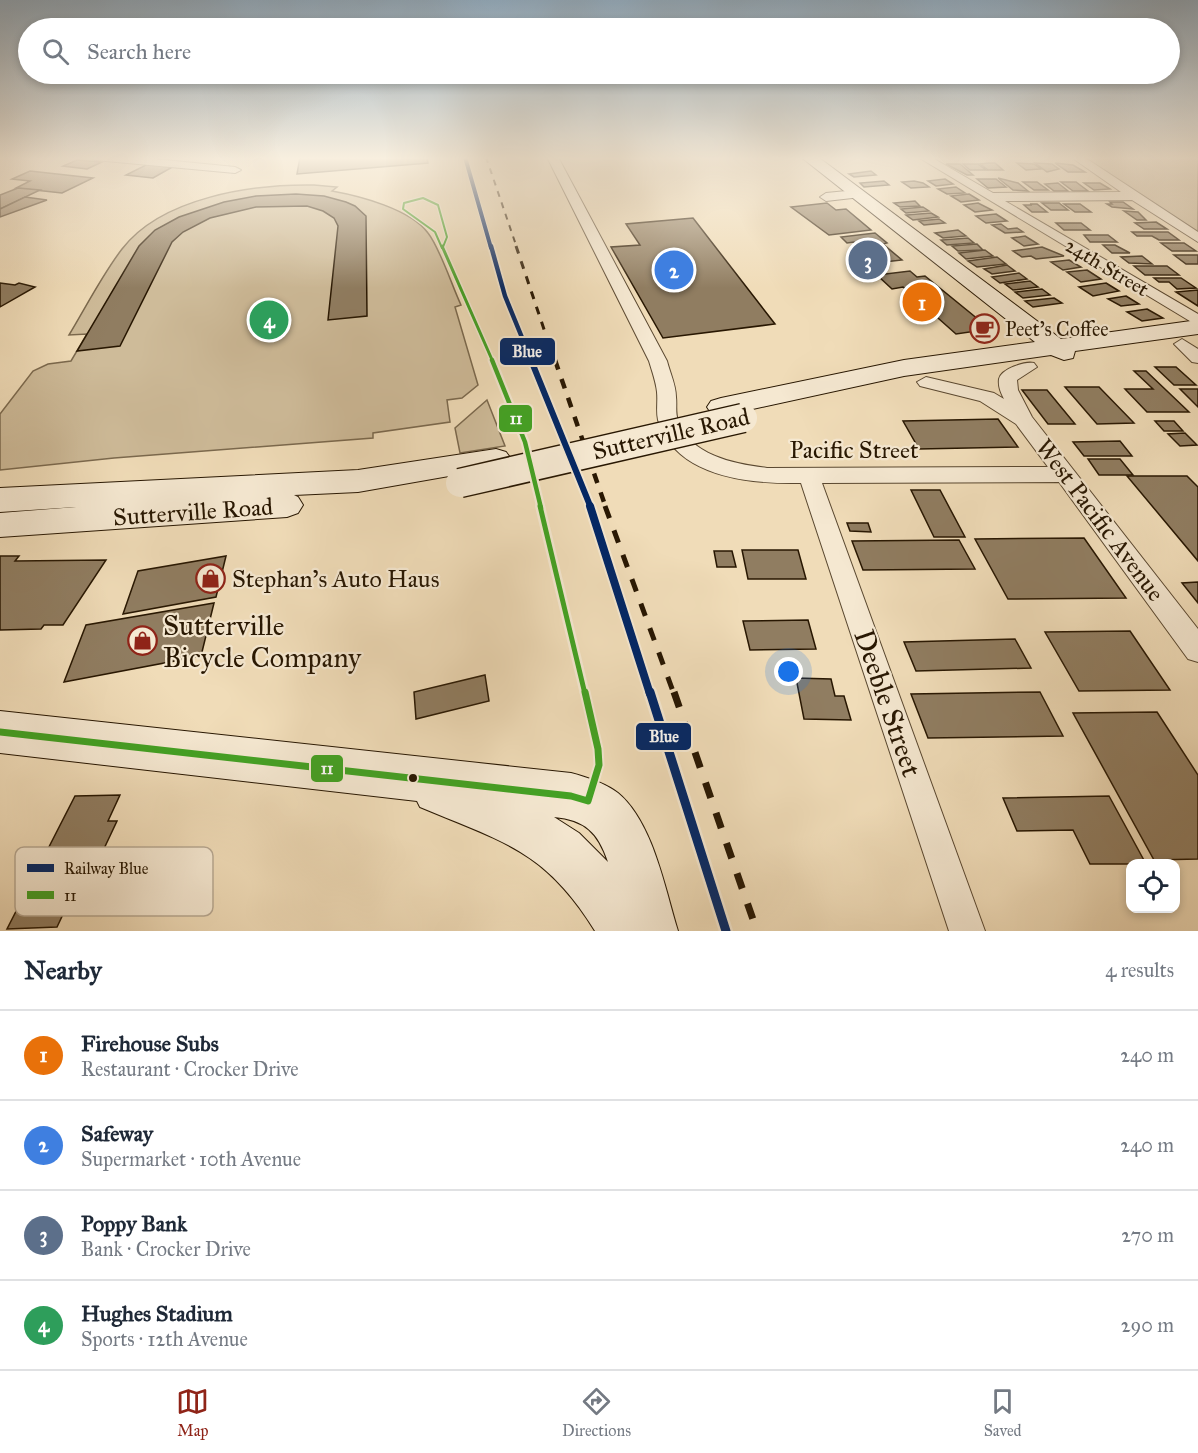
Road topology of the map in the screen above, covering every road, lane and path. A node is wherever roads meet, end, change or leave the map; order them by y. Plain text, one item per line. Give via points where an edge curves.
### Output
1 (575, 200) edge
2 (848, 200) edge
3 (996, 200) edge
4 (1141, 200) edge
5 (1198, 238) edge
6 (1198, 321) edge
7 (1195, 341) edge
8 (1050, 357) junction
9 (926, 382) junction
10 (732, 412) junction
11 (1023, 419) junction
12 (1065, 474) junction
13 (809, 476) junction
14 (0, 500) edge
15 (0, 525) edge
16 (1198, 650) edge
17 (0, 732) edge
18 (405, 778) junction
19 (625, 931) edge
20 (652, 931) edge
21 (967, 931) edge

1 - 13 street, Pacific Street via 658,361 667,395 667,417 682,444 722,468 758,475
2 - 8 main road
3 - 6 street, 24th Street
4 - 5 street
7 - 8 main road, Sutterville Road
7 - 8 main road, Sutterville Road
8 - 9 main road, Sutterville Road
8 - 10 main road, Sutterville Road via 904,368
8 - 11 street, West Pacific Avenue via 1008,378 1009,390
9 - 10 main road, Sutterville Road
9 - 11 street, West Pacific Avenue via 987,397
10 - 14 main road, Sutterville Road via 496,459 358,481
10 - 15 main road, Sutterville Road, bridge via 460,483 336,501
11 - 12 street, West Pacific Avenue
12 - 13 street, Pacific Street
12 - 16 street, West Pacific Avenue
13 - 21 street, Deeble Street
17 - 18 main road
18 - 19 main road via 541,835 584,872
18 - 20 main road via 588,801 602,810 621,835

